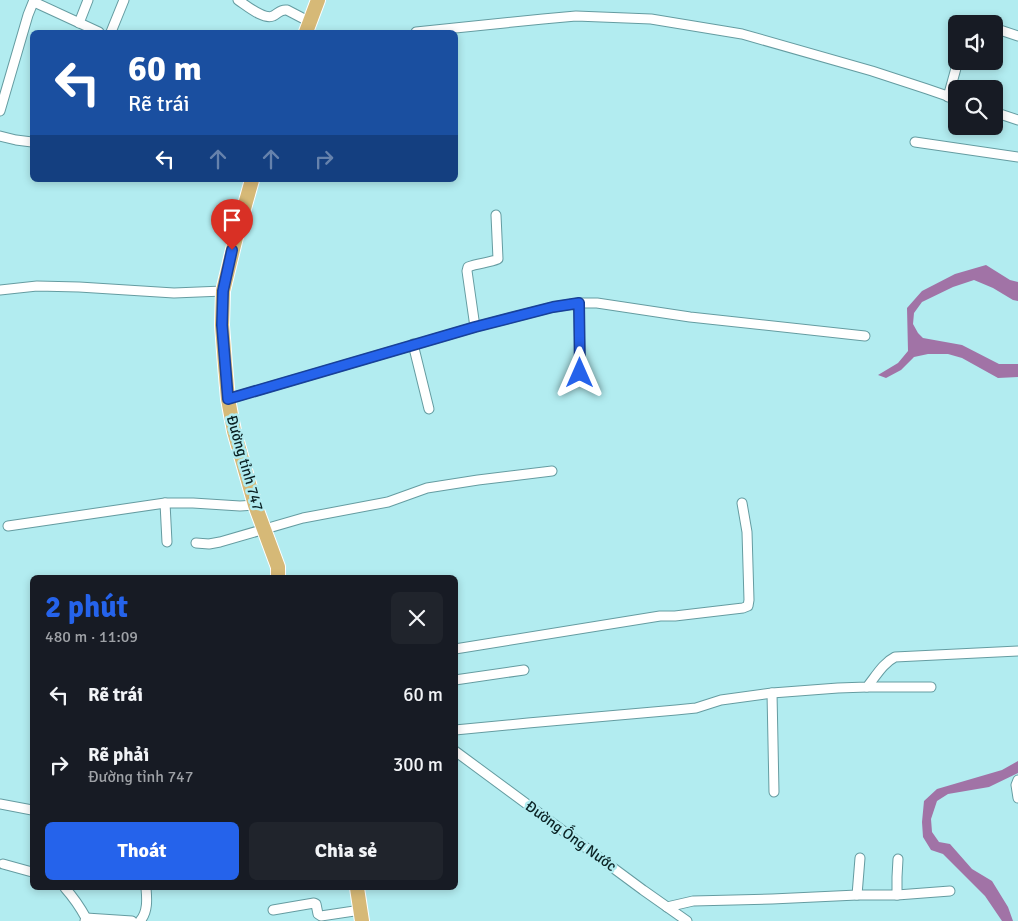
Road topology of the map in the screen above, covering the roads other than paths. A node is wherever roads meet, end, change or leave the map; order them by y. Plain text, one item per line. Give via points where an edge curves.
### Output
1 (88, 0) edge
2 (124, 0) edge
3 (238, 0) edge
4 (318, 0) edge
5 (34, 1) edge
6 (79, 23) junction
7 (308, 27) edge
8 (95, 30) edge
9 (112, 30) edge
10 (436, 30) edge
11 (1003, 31) edge
12 (1018, 36) edge
13 (948, 97) edge
14 (0, 111) edge
15 (1003, 115) edge
16 (1018, 120) edge
17 (0, 136) edge
18 (30, 142) edge
19 (915, 142) dead end
20 (1018, 157) edge
21 (251, 182) edge
22 (496, 215) dead end
23 (0, 290) edge
24 (223, 291) junction
25 (579, 303) junction
26 (475, 327) junction
27 (865, 336) dead end
28 (413, 344) junction
29 (580, 373) dead end
30 (228, 399) junction
31 (429, 409) dead end
32 (552, 471) dead end
33 (165, 503) junction
34 (742, 503) dead end
35 (256, 505) junction
36 (8, 526) dead end
37 (265, 529) junction
38 (167, 542) dead end
39 (196, 543) dead end
40 (281, 574) edge
41 (458, 650) edge
42 (1018, 651) edge
43 (524, 670) dead end
44 (458, 680) edge
45 (868, 687) junction
46 (931, 687) dead end
47 (772, 693) junction
48 (458, 730) edge
49 (458, 753) edge
50 (1018, 780) edge
51 (774, 792) dead end
52 (1018, 798) edge
53 (0, 804) edge
54 (30, 810) edge
55 (860, 858) dead end
56 (898, 859) dead end
57 (3, 864) dead end
58 (30, 871) edge
59 (67, 890) edge
60 (146, 890) edge
61 (357, 890) edge
62 (950, 891) dead end
63 (857, 895) junction
64 (897, 895) junction
65 (667, 907) junction
66 (273, 910) dead end
67 (361, 915) edge
68 (86, 919) edge
69 (132, 921) edge
70 (140, 921) edge
71 (687, 921) edge

1 - 6 street
2 - 9 street
3 - 7 street via 264,16 275,16 283,9 287,10
4 - 7 main road
5 - 6 street
5 - 14 street
6 - 8 street
10 - 13 street via 576,16 651,19 742,34
11 - 12 street
15 - 16 street
17 - 18 street
19 - 20 street
21 - 24 main road, Đường tỉnh 747
22 - 26 street via 498,259 472,265 467,271
23 - 24 street via 79,286 174,293
24 - 30 main road, Đường tỉnh 747 via 222,325
25 - 26 street
25 - 27 street
25 - 29 street
26 - 28 street
28 - 30 street
28 - 31 street
30 - 35 main road, Đường tỉnh 747
32 - 37 street via 427,488 388,502 303,518
33 - 35 street
33 - 36 street
33 - 38 street
34 - 41 street via 748,606 660,616
35 - 37 main road, Đường tỉnh 747
37 - 39 street via 208,544
37 - 40 main road, Đường tỉnh 747
42 - 45 street via 895,657
43 - 44 street
45 - 46 street
45 - 47 street
47 - 48 street via 721,700 696,708
47 - 51 street
49 - 65 street, Đường Ống Nước
50 - 52 street
53 - 54 street
55 - 63 street
56 - 64 street
57 - 58 street
59 - 68 street
60 - 70 street via 145,914
61 - 67 main road
62 - 64 street
63 - 64 street
63 - 65 street via 693,901
65 - 71 street, Đường Ống Nước
66 - 67 street via 314,903 321,916
68 - 69 street

